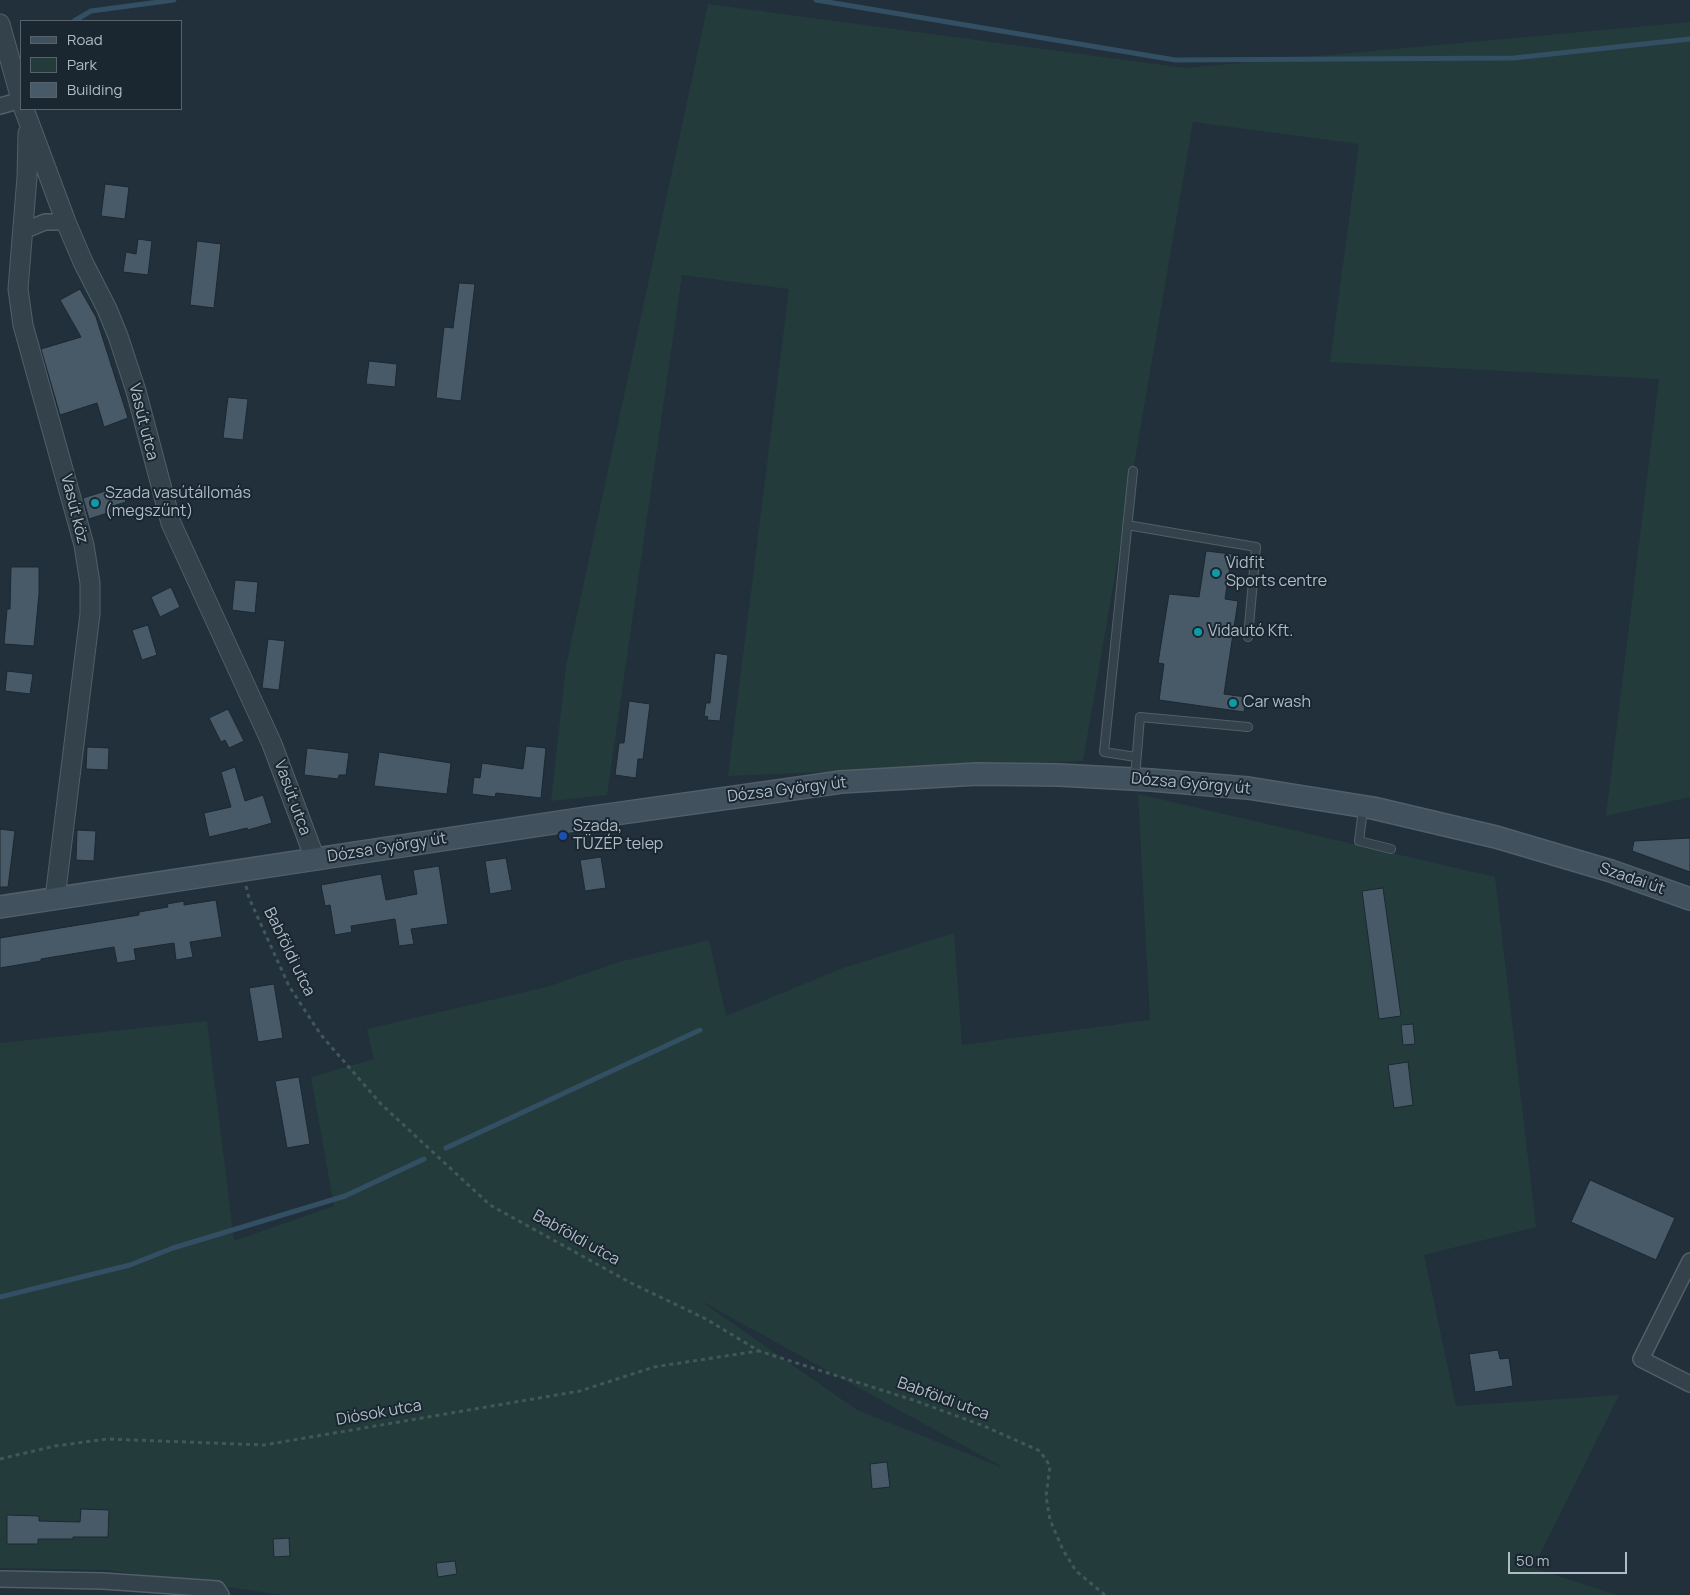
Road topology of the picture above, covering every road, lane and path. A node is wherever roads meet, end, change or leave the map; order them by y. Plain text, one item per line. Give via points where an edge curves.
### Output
1 (0, 24) edge
2 (20, 96) edge
3 (20, 100) edge
4 (0, 106) edge
5 (26, 116) edge
6 (66, 222) junction
7 (23, 231) junction
8 (1133, 471) dead end
9 (1127, 525) junction
10 (1248, 638) dead end
11 (1248, 727) dead end
12 (1136, 757) junction
13 (1135, 779) junction
14 (1363, 806) junction
15 (1391, 849) dead end
16 (315, 859) junction
17 (1574, 860) joint
18 (243, 871) junction
19 (55, 898) junction
20 (1690, 899) edge
21 (0, 907) edge
22 (1690, 1261) edge
23 (759, 1351) junction
24 (1690, 1384) edge
25 (0, 1459) edge
26 (0, 1580) edge
27 (221, 1595) edge
28 (1105, 1595) edge

1 - 2 street
3 - 4 street
5 - 6 street, Vasút utca
5 - 7 street, Vasút köz via 27,177
6 - 7 street via 45,222
6 - 16 street, Vasút utca via 118,336 136,390 170,524 272,744
7 - 19 street, Vasút köz via 18,289 23,325 84,545 90,583 90,614
8 - 9 lane
9 - 10 lane via 1256,547
9 - 12 lane via 1104,752
11 - 12 lane via 1140,717
12 - 13 lane
13 - 14 main road, Dózsa György út via 1248,788
13 - 16 main road, Dózsa György út via 977,774 840,782
14 - 15 lane via 1359,841
14 - 17 main road, Dózsa György út via 1496,837
16 - 18 main road, Dózsa György út
17 - 20 main road, Szadai út
18 - 19 main road, Dózsa György út
18 - 23 path, Babföldi utca via 249,898 289,986 321,1035 382,1104 490,1205 631,1283 706,1319
19 - 21 main road, Dózsa György út
22 - 24 street via 1641,1359
23 - 25 path, Diósok utca via 654,1367 580,1391 264,1445 107,1439 54,1446
23 - 28 path, Babföldi utca via 922,1403 1040,1451 1050,1466 1046,1496 1050,1520 1063,1550 1076,1571
26 - 27 street via 103,1581 217,1589

